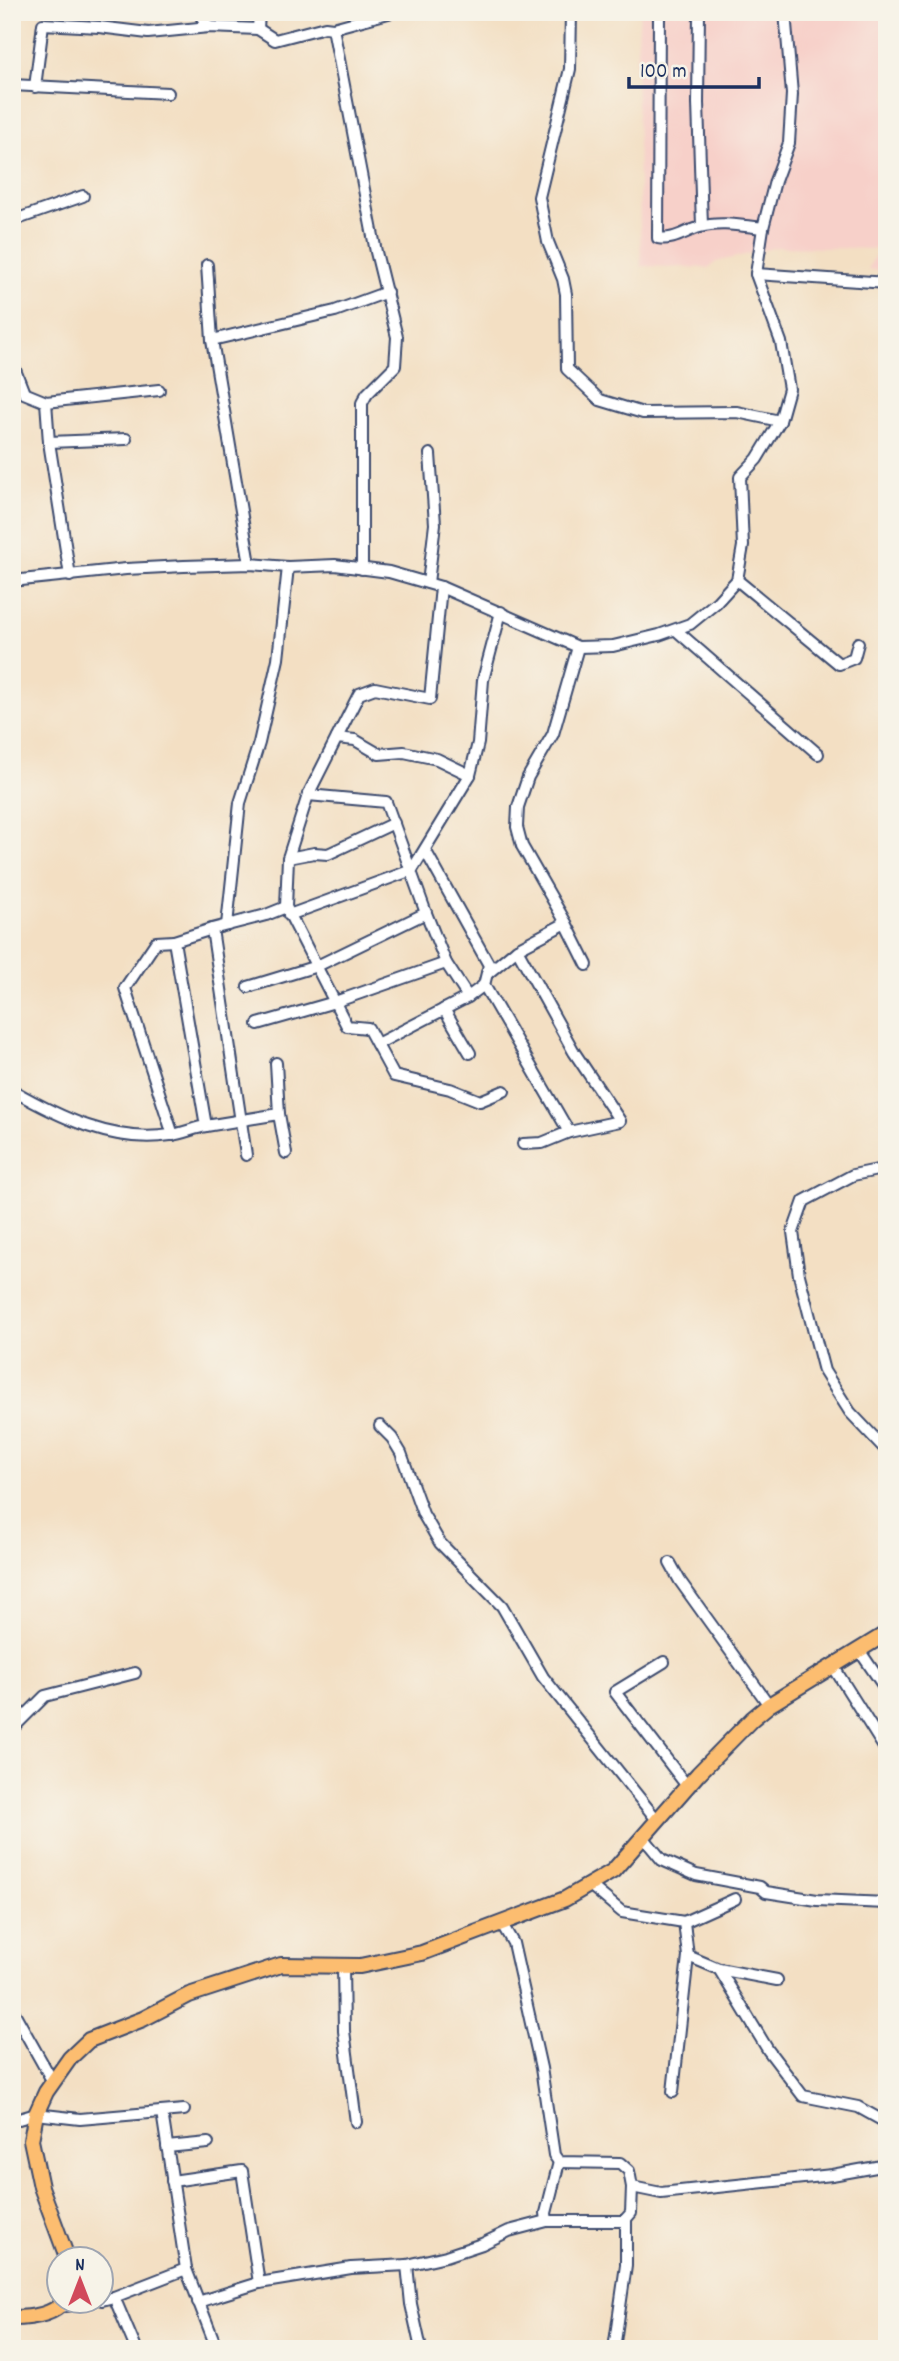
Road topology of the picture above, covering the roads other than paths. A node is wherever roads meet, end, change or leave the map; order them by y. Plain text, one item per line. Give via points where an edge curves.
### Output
1 (50, 12) edge
2 (198, 12) edge
3 (259, 12) edge
4 (392, 12) edge
5 (571, 12) edge
6 (659, 12) edge
7 (699, 12) edge
8 (785, 12) edge
9 (49, 25) junction
10 (209, 27) junction
11 (333, 28) junction
12 (258, 29) junction
13 (12, 86) edge
14 (35, 87) junction
15 (168, 93) dead end
16 (83, 195) dead end
17 (12, 221) edge
18 (702, 226) junction
19 (763, 228) junction
20 (207, 265) dead end
21 (756, 274) junction
22 (887, 283) edge
23 (387, 292) junction
24 (212, 340) junction
25 (12, 362) edge
26 (159, 390) dead end
27 (46, 402) junction
28 (780, 421) junction
29 (126, 439) dead end
30 (49, 442) junction
31 (430, 454) dead end
32 (250, 564) junction
33 (288, 567) junction
34 (362, 569) junction
35 (70, 576) junction
36 (737, 580) junction
37 (12, 581) edge
38 (428, 583) junction
39 (441, 587) junction
40 (501, 612) junction
41 (676, 630) junction
42 (858, 643) dead end
43 (578, 647) junction
44 (337, 738) junction
45 (818, 754) dead end
46 (470, 775) junction
47 (308, 795) junction
48 (394, 823) junction
49 (425, 850) junction
50 (288, 858) junction
51 (412, 870) junction
52 (288, 911) junction
53 (426, 913) junction
54 (566, 923) junction
55 (227, 925) junction
56 (212, 929) junction
57 (174, 941) junction
58 (517, 949) junction
59 (446, 963) junction
60 (587, 965) dead end
61 (317, 966) junction
62 (485, 980) junction
63 (248, 986) dead end
64 (468, 997) junction
65 (335, 1002) junction
66 (444, 1009) junction
67 (258, 1024) dead end
68 (377, 1044) junction
69 (470, 1053) dead end
70 (276, 1063) dead end
71 (12, 1090) edge
72 (504, 1091) dead end
73 (279, 1114) junction
74 (241, 1121) junction
75 (206, 1126) junction
76 (569, 1132) junction
77 (173, 1135) junction
78 (523, 1144) dead end
79 (286, 1153) dead end
80 (246, 1154) dead end
81 (887, 1168) edge
82 (380, 1426) dead end
83 (887, 1451) edge
84 (670, 1563) dead end
85 (887, 1633) edge
86 (859, 1650) junction
87 (664, 1662) dead end
88 (833, 1666) junction
89 (135, 1672) dead end
90 (887, 1691) edge
91 (769, 1705) junction
92 (12, 1729) edge
93 (887, 1752) edge
94 (687, 1786) junction
95 (657, 1821) junction
96 (643, 1837) junction
97 (591, 1886) junction
98 (735, 1899) dead end
99 (887, 1903) edge
100 (684, 1922) junction
101 (502, 1924) junction
102 (688, 1956) junction
103 (343, 1966) junction
104 (719, 1969) junction
105 (777, 1980) dead end
106 (12, 2009) edge
107 (53, 2082) junction
108 (673, 2092) dead end
109 (184, 2110) dead end
110 (162, 2112) junction
111 (36, 2114) junction
112 (12, 2121) edge
113 (356, 2122) dead end
114 (887, 2126) edge
115 (208, 2143) dead end
116 (167, 2147) junction
117 (559, 2162) junction
118 (887, 2165) edge
119 (172, 2181) junction
120 (632, 2187) junction
121 (625, 2219) junction
122 (547, 2221) junction
123 (63, 2246) edge
124 (407, 2265) junction
125 (186, 2269) junction
126 (259, 2283) junction
127 (116, 2296) edge
128 (116, 2302) edge
129 (198, 2302) junction
130 (46, 2312) edge
131 (12, 2318) edge
132 (136, 2349) edge
133 (217, 2349) edge
134 (421, 2349) edge
135 (614, 2349) edge

1 - 9 street
2 - 10 street
3 - 12 street
4 - 11 street
5 - 28 street via 570,69 539,197 566,294 567,369 600,400 643,413 737,412
6 - 18 street via 657,238 667,240
7 - 18 street
8 - 19 street via 792,94 789,144
9 - 10 street via 148,33
9 - 14 street via 43,24
10 - 12 street
11 - 12 street via 275,40
11 - 23 street
13 - 14 street
14 - 15 street
16 - 17 street
18 - 19 street
19 - 21 street
20 - 24 street
21 - 22 street
21 - 28 street via 781,342 789,388
23 - 24 street via 335,311
23 - 34 street via 397,337 395,366 362,403
24 - 32 street
25 - 27 street via 24,393
26 - 27 street
27 - 30 street
28 - 36 street via 740,477 743,546
29 - 30 street
30 - 35 street
31 - 38 street via 435,524
32 - 33 street
32 - 35 street
33 - 34 street
33 - 55 street via 278,659 240,803
34 - 38 street
35 - 37 street
36 - 41 street via 717,602
36 - 42 street via 839,664 854,658
38 - 39 street
39 - 40 street
39 - 44 street via 430,699 375,688 359,694
40 - 43 street
40 - 46 street via 483,680 478,743
41 - 43 street via 613,646
41 - 45 street
43 - 54 street via 553,734 522,790 517,827 522,846
44 - 46 street via 355,740 379,754 404,752 437,759
44 - 47 street
46 - 49 street
47 - 48 street via 386,802
47 - 50 street
48 - 50 street via 328,854
48 - 51 street
49 - 51 street
49 - 62 street via 489,965
50 - 52 street
51 - 52 street
51 - 53 street
52 - 55 street
52 - 61 street
53 - 59 street
53 - 61 street
54 - 58 street
54 - 60 street
55 - 56 street
56 - 57 street
56 - 74 street
57 - 75 street
57 - 77 street via 156,942 125,988
58 - 62 street
58 - 76 street via 574,1052 620,1121
59 - 64 street
59 - 65 street
61 - 63 street
61 - 65 street
62 - 64 street
62 - 76 street
64 - 66 street
65 - 67 street
65 - 68 street via 347,1026 368,1028
66 - 68 street
66 - 69 street
68 - 72 street via 394,1076 480,1101
70 - 73 street
71 - 77 street via 71,1121 129,1136
73 - 74 street
73 - 79 street
74 - 75 street
74 - 80 street
75 - 77 street
76 - 78 street via 541,1143
81 - 83 street via 853,1175 804,1201 793,1232 799,1275 824,1371 850,1412
82 - 95 street via 401,1453 423,1514 440,1543 502,1606 543,1676
84 - 91 street
85 - 86 main road
86 - 88 main road
86 - 90 street
87 - 94 street via 615,1692
88 - 91 main road
88 - 93 street
89 - 92 street via 45,1696
91 - 94 main road
94 - 95 main road
95 - 96 main road
96 - 97 main road via 613,1871
96 - 99 street via 662,1860 696,1875 817,1900
97 - 100 street via 622,1912
97 - 101 main road
98 - 100 street
100 - 102 street
101 - 103 main road via 422,1953
101 - 117 street via 513,1943
102 - 104 street
102 - 108 street
103 - 107 main road via 281,1965 189,1995 89,2040
103 - 113 street via 344,2031
104 - 105 street
104 - 114 street via 768,2050 803,2096 858,2107
106 - 107 street
107 - 111 main road
109 - 110 street
110 - 111 street via 80,2119
110 - 116 street
111 - 112 street
111 - 123 main road via 31,2140 41,2187
115 - 116 street
116 - 119 street
117 - 120 street via 620,2163 629,2171
117 - 122 street
118 - 120 street via 661,2193
119 - 125 street
119 - 126 street via 242,2171
120 - 121 street via 631,2213
121 - 122 street
121 - 135 street via 626,2265
122 - 124 street
124 - 126 street via 351,2268
124 - 134 street
125 - 127 street
125 - 129 street
126 - 129 street
128 - 132 street
129 - 133 street
130 - 131 main road

